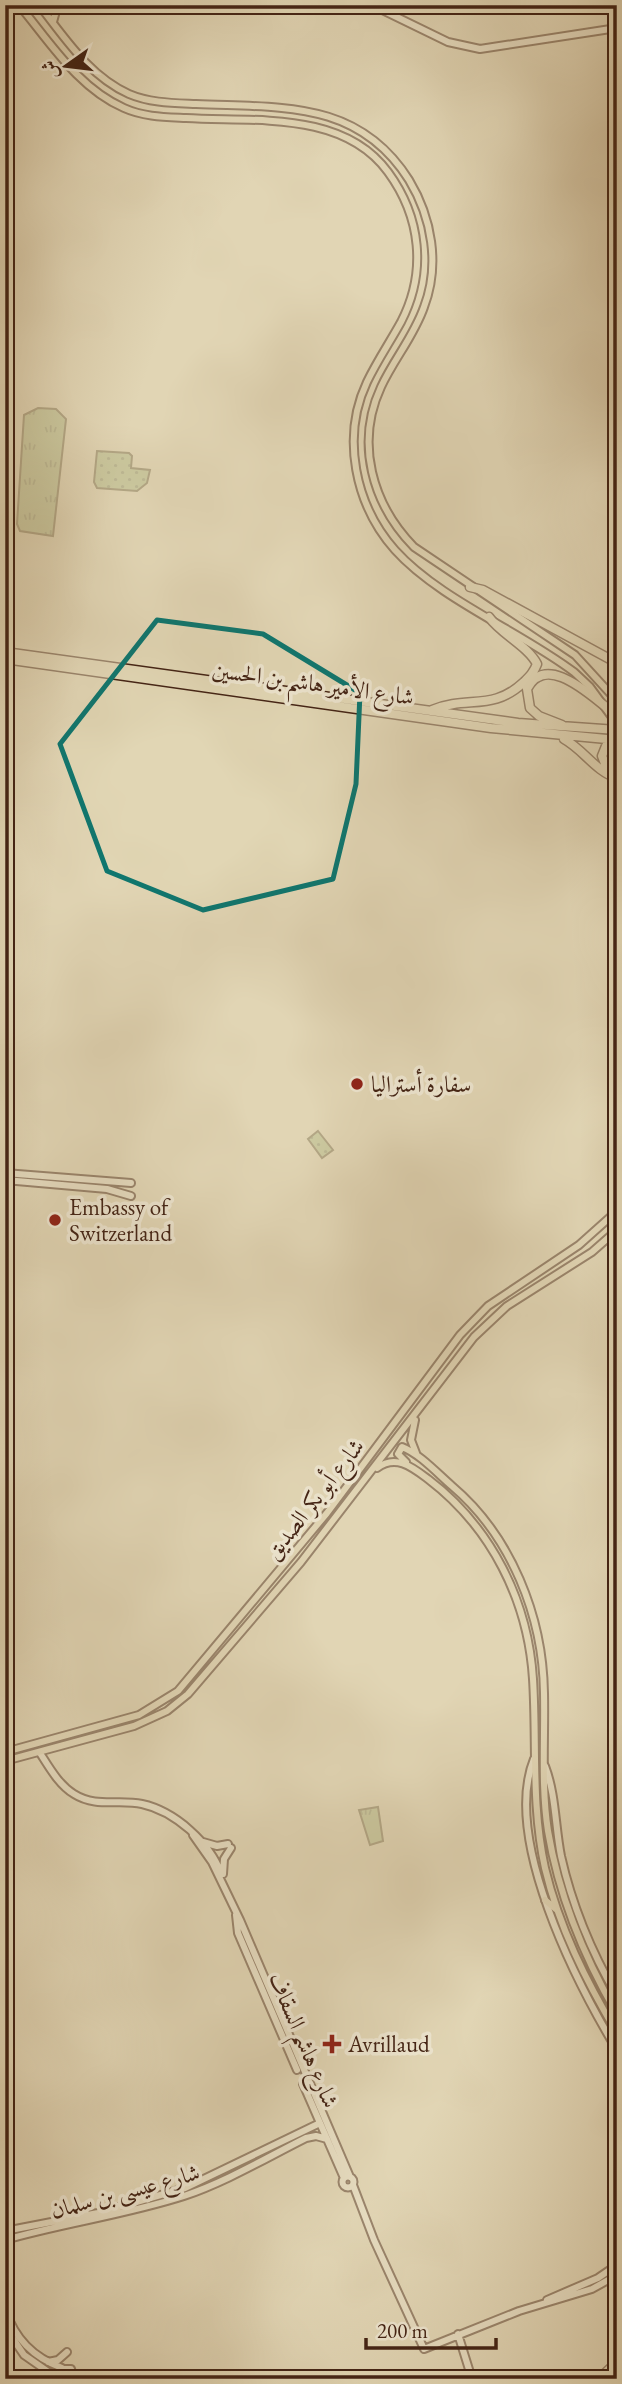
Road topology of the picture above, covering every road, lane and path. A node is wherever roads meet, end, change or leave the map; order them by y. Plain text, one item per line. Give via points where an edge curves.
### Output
1 (19, 5) edge
2 (39, 5) edge
3 (372, 5) edge
4 (65, 8) dead end
5 (53, 24) junction
6 (617, 28) edge
7 (470, 587) junction
8 (489, 617) junction
9 (5, 652) edge
10 (5, 659) edge
11 (617, 663) edge
12 (617, 701) edge
13 (606, 707) junction
14 (432, 710) junction
15 (571, 729) junction
16 (616, 733) edge
17 (558, 736) junction
18 (617, 771) edge
19 (617, 778) edge
20 (5, 1173) edge
21 (5, 1180) edge
22 (131, 1183) dead end
23 (131, 1196) dead end
24 (617, 1211) edge
25 (617, 1230) edge
26 (418, 1412) junction
27 (421, 1461) junction
28 (415, 1470) junction
29 (370, 1474) junction
30 (5, 1752) edge
31 (40, 1753) junction
32 (535, 1758) junction
33 (5, 1761) edge
34 (544, 1765) junction
35 (193, 1835) junction
36 (203, 1842) junction
37 (223, 1880) junction
38 (224, 1888) junction
39 (545, 1900) junction
40 (558, 1910) junction
41 (236, 1914) junction
42 (617, 1996) edge
43 (617, 2014) edge
44 (617, 2033) edge
45 (617, 2050) edge
46 (320, 2123) junction
47 (327, 2139) junction
48 (347, 2177) junction
49 (180, 2194) junction
50 (5, 2231) edge
51 (5, 2240) edge
52 (617, 2265) edge
53 (617, 2275) edge
54 (546, 2302) junction
55 (5, 2309) edge
56 (5, 2327) edge
57 (458, 2334) junction
58 (67, 2352) dead end
59 (46, 2362) junction
60 (617, 2362) edge
61 (62, 2368) junction
62 (617, 2374) edge
63 (57, 2378) edge
64 (74, 2379) edge
65 (472, 2379) edge
66 (598, 2379) edge
67 (612, 2379) edge

1 - 8 main road via 86,84 124,109 157,117 308,125 356,144 387,170 411,216 418,267 409,305 361,397 353,451 359,484 371,516 404,559
2 - 5 main road
3 - 6 street via 448,42 480,49
4 - 5 main road via 57,11
5 - 7 main road via 97,74 130,94 164,103 327,114 363,131 400,167 428,223 432,268 424,307 374,405 370,467 382,504 401,534 430,561
7 - 11 highway
7 - 12 main road via 575,655
8 - 13 main road via 560,661 583,679
8 - 14 highway via 533,658 535,670 499,700
9 - 14 highway, شارع الأمير هاشم بن الحسين
10 - 17 highway, شارع الأمير هاشم بن الحسين
13 - 15 highway via 559,676 533,681 527,695 530,708
13 - 16 main road
14 - 15 highway, شارع الأمير هاشم بن الحسين
15 - 16 highway, شارع الأمير هاشم بن الحسين
16 - 17 highway, شارع الأمير هاشم بن الحسين
16 - 18 highway via 602,756 606,766
17 - 19 highway
20 - 22 street
21 - 23 street via 107,1189
24 - 30 main road, شارع أبو بكر الصديق via 579,1245 488,1306 460,1335 327,1513 178,1691 139,1714
25 - 26 main road, شارع أبو بكر الصديق via 592,1252 496,1315 467,1344
26 - 27 main road via 411,1440
26 - 29 main road, شارع أبو بكر الصديق
27 - 28 main road via 404,1447 398,1449 399,1456
27 - 34 main road via 459,1492 491,1527 522,1586 543,1667
28 - 29 main road via 392,1461
28 - 32 main road via 468,1515 490,1544 513,1588 530,1651
29 - 31 main road, شارع أبو بكر الصديق via 227,1651 178,1703 134,1726
31 - 33 main road, شارع أبو بكر الصديق
31 - 35 street, شارع هاشم السقاف via 71,1793 94,1802 142,1804
32 - 39 street via 529,1772 528,1815
32 - 40 main road via 538,1835
34 - 42 street via 552,1784 573,1901
34 - 43 main road via 547,1822 558,1880 590,1965
35 - 36 street, شارع هاشم السقاف
35 - 38 street, شارع هاشم السقاف
36 - 37 street, شارع هاشم السقاف via 216,1859
36 - 37 street via 229,1846
37 - 38 street, شارع هاشم السقاف
38 - 41 street, شارع هاشم السقاف
39 - 40 main road
39 - 45 street via 572,1967
40 - 44 main road via 587,1980
41 - 46 street, شارع هاشم السقاف via 238,1933
41 - 48 street, شارع هاشم السقاف
46 - 47 street, شارع هاشم السقاف
46 - 49 street, شارع عيسى بن سلمان
47 - 48 street, شارع هاشم السقاف
47 - 49 street, شارع عيسى بن سلمان via 306,2138 209,2187
48 - 57 street via 424,2348
49 - 50 street, شارع عيسى بن سلمان
49 - 51 street, شارع عيسى بن سلمان via 130,2213
52 - 54 street
53 - 54 street via 592,2289
54 - 57 street
55 - 59 street via 18,2337
56 - 63 street via 24,2355
57 - 65 street
58 - 59 street
59 - 61 street
60 - 66 highway
61 - 63 street
61 - 64 street via 71,2369
62 - 67 highway

